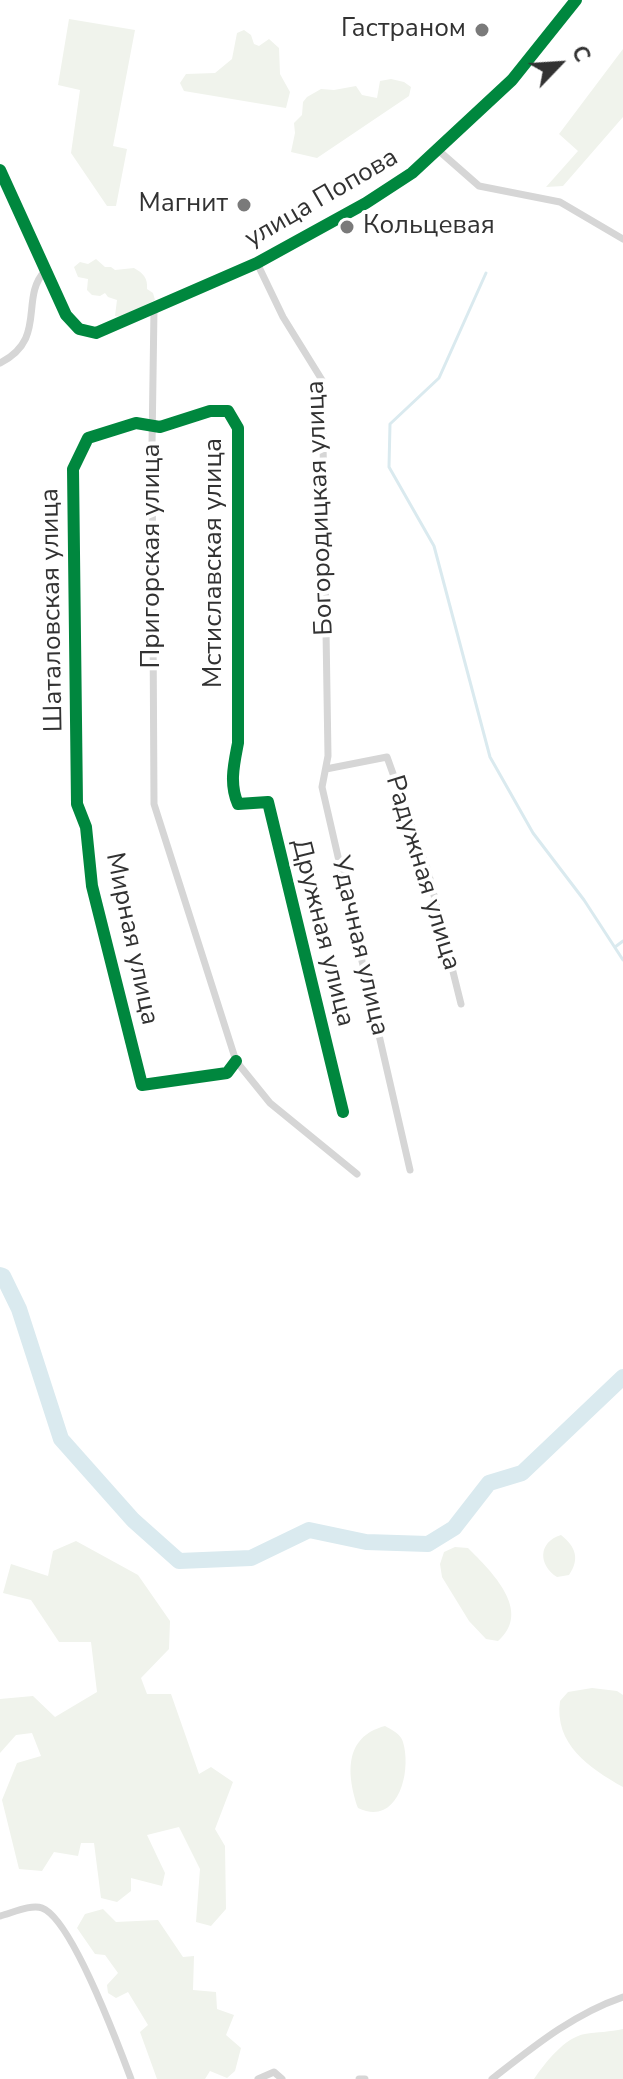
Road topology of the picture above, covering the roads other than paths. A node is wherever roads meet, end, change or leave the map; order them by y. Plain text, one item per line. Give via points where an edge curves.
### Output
1 (576, 0) edge
2 (438, 150) junction
3 (0, 170) edge
4 (623, 239) edge
5 (257, 263) junction
6 (45, 271) junction
7 (154, 309) junction
8 (0, 363) edge
9 (152, 424) junction
10 (326, 769) junction
11 (234, 795) joint
12 (77, 804) joint
13 (461, 1004) dead end
14 (236, 1061) junction
15 (343, 1112) dead end
16 (410, 1170) dead end
17 (357, 1174) dead end
18 (0, 1916) edge
19 (623, 1997) edge
20 (131, 2079) edge
21 (258, 2079) edge
22 (282, 2079) edge
23 (492, 2079) edge

1 - 2 street, улица Попова via 512,80
2 - 4 street via 479,186 554,200
2 - 5 street, улица Попова via 366,203
3 - 6 street
5 - 7 street, улица Попова
5 - 10 street, Богородицкая улица via 322,380
6 - 7 street, улица Попова via 66,315 79,329 96,333
6 - 8 street via 38,280 26,341
7 - 9 street, Пригорская улица
9 - 11 street, Мстиславская улица via 160,427 210,411 228,411 238,428
9 - 12 street, Шаталовская улица via 136,423 88,438 73,469
9 - 14 street, Пригорская улица via 154,804
10 - 13 street, Радужная улица via 387,757 428,871
10 - 16 street, Удачная улица via 322,787
11 - 15 street, Дружная улица via 238,804 268,802
12 - 14 street, Мирная улица via 142,1085 227,1073
14 - 17 street via 270,1103
18 - 20 street via 38,1906 48,1910 101,2001
19 - 23 street via 561,2027
21 - 22 street via 274,2072

